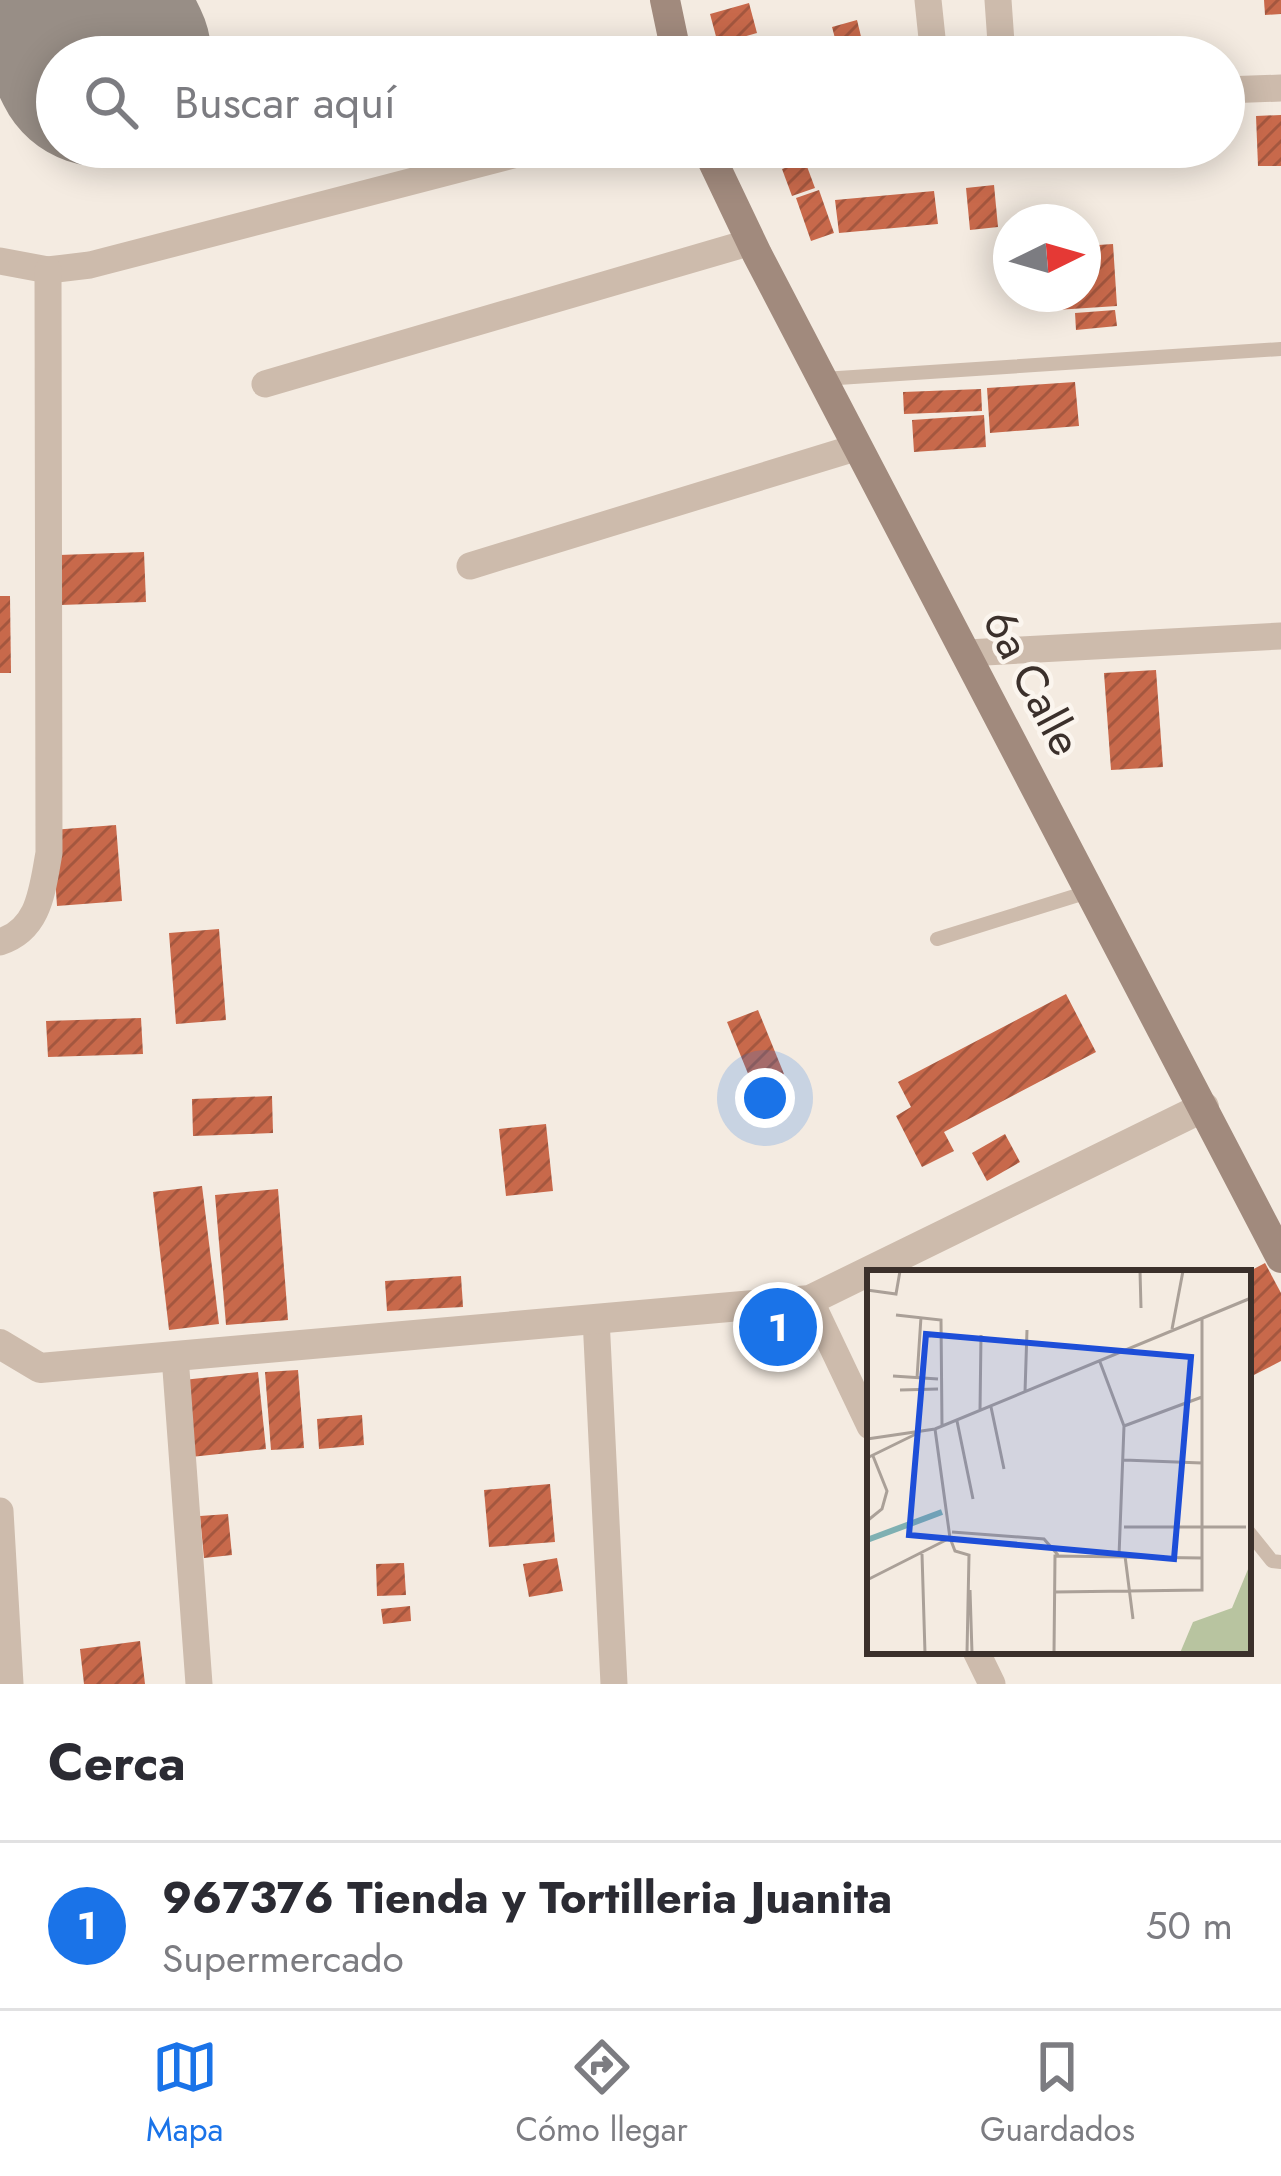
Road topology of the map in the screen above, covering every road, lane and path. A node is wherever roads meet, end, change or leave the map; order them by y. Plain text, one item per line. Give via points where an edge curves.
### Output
1 (649, 0) edge
2 (665, 0) edge
3 (928, 0) edge
4 (998, 0) edge
5 (668, 36) edge
6 (672, 36) edge
7 (932, 36) edge
8 (1001, 36) edge
9 (1281, 88) edge
10 (1245, 89) edge
11 (464, 168) edge
12 (721, 168) edge
13 (751, 242) junction
14 (2, 264) edge
15 (48, 270) junction
16 (1281, 349) edge
17 (823, 380) junction
18 (266, 384) dead end
19 (858, 447) junction
20 (470, 566) dead end
21 (1281, 636) edge
22 (967, 653) junction
23 (1091, 890) junction
24 (937, 939) dead end
25 (0, 943) edge
26 (1204, 1107) junction
27 (1281, 1258) edge
28 (871, 1270) edge
29 (867, 1272) edge
30 (810, 1300) junction
31 (596, 1318) junction
32 (0, 1344) edge
33 (175, 1356) junction
34 (867, 1420) edge
35 (0, 1510) edge
36 (1251, 1535) edge
37 (1281, 1562) edge
38 (977, 1654) edge
39 (10, 1684) edge
40 (199, 1684) edge
41 (614, 1684) edge
42 (992, 1684) edge

1 - 5 street
2 - 6 main road
3 - 7 street
4 - 8 street
9 - 10 street
11 - 15 street via 90,266
12 - 13 main road, 6a Calle
13 - 17 main road, 6a Calle
13 - 18 street
14 - 15 street
15 - 25 street via 50,853 27,928
16 - 17 lane
17 - 19 main road, 6a Calle
19 - 20 street
19 - 22 main road, 6a Calle
21 - 22 street
22 - 23 main road, 6a Calle
23 - 24 lane
23 - 26 main road, 6a Calle
26 - 27 main road, 6a Calle
26 - 28 street
29 - 30 street
30 - 31 street
30 - 34 street
31 - 33 street
31 - 41 street
32 - 33 street via 40,1368
33 - 40 street
35 - 39 street
36 - 37 lane
38 - 42 street

